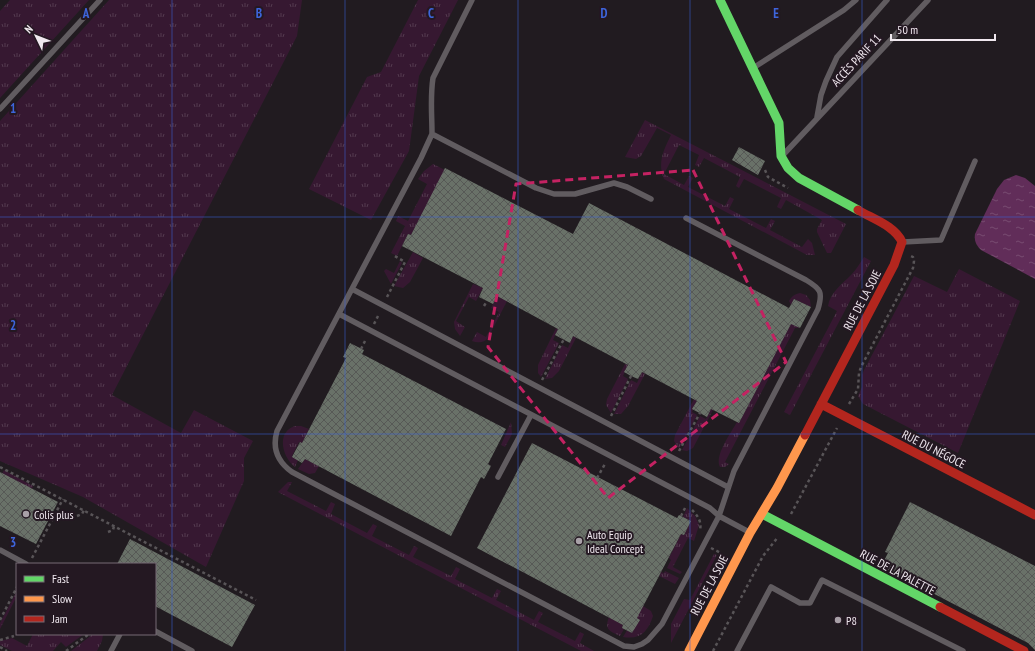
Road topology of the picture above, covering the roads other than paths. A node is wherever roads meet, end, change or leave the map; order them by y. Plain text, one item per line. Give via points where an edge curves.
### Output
1 (100, 0) edge
2 (472, 0) edge
3 (720, 0) edge
4 (856, 0) edge
5 (887, 0) edge
6 (928, 0) edge
7 (753, 68) junction
8 (0, 109) edge
9 (817, 118) junction
10 (432, 134) junction
11 (781, 156) junction
12 (975, 160) dead end
13 (650, 199) dead end
14 (686, 218) dead end
15 (901, 246) junction
16 (352, 289) junction
17 (339, 314) junction
18 (821, 404) junction
19 (531, 415) junction
20 (498, 477) dead end
21 (728, 486) junction
22 (762, 514) junction
23 (1035, 515) edge
24 (719, 516) junction
25 (750, 533) junction
26 (0, 550) edge
27 (24, 563) edge
28 (156, 632) edge
29 (119, 635) edge
30 (111, 651) edge
31 (192, 651) edge
32 (689, 651) edge
33 (737, 651) edge
34 (963, 651) edge
35 (1024, 651) edge

1 - 8 lane
2 - 10 lane via 434,78 431,96
3 - 7 street
4 - 7 lane
5 - 9 lane, ACCÈS PARIF 11 via 837,57 821,95
6 - 9 lane, ACCÈS PARIF 11
7 - 11 street via 780,123
9 - 11 lane, ACCÈS PARIF 11
10 - 13 lane via 536,188 554,194 575,194 614,183
10 - 16 lane
11 - 15 street via 788,168 799,178 890,228 899,235
12 - 15 lane via 941,240
14 - 21 lane via 806,280 821,293 818,309
15 - 18 street, RUE DE LA SOIE via 894,265
16 - 17 lane
16 - 21 lane
17 - 19 lane
17 - 24 lane via 277,431 275,438 278,457 292,472 628,647 648,640 662,624
18 - 22 street, RUE DE LA SOIE
18 - 23 street, RUE DU NÉGOCE
19 - 20 lane
19 - 24 lane via 710,508
21 - 24 lane
22 - 25 street, RUE DE LA SOIE
22 - 35 street, RUE DE LA PALETTE
24 - 25 lane
25 - 32 street, RUE DE LA SOIE
26 - 27 lane
28 - 31 lane
29 - 30 lane
33 - 34 lane via 771,587 800,603 810,603 822,580

